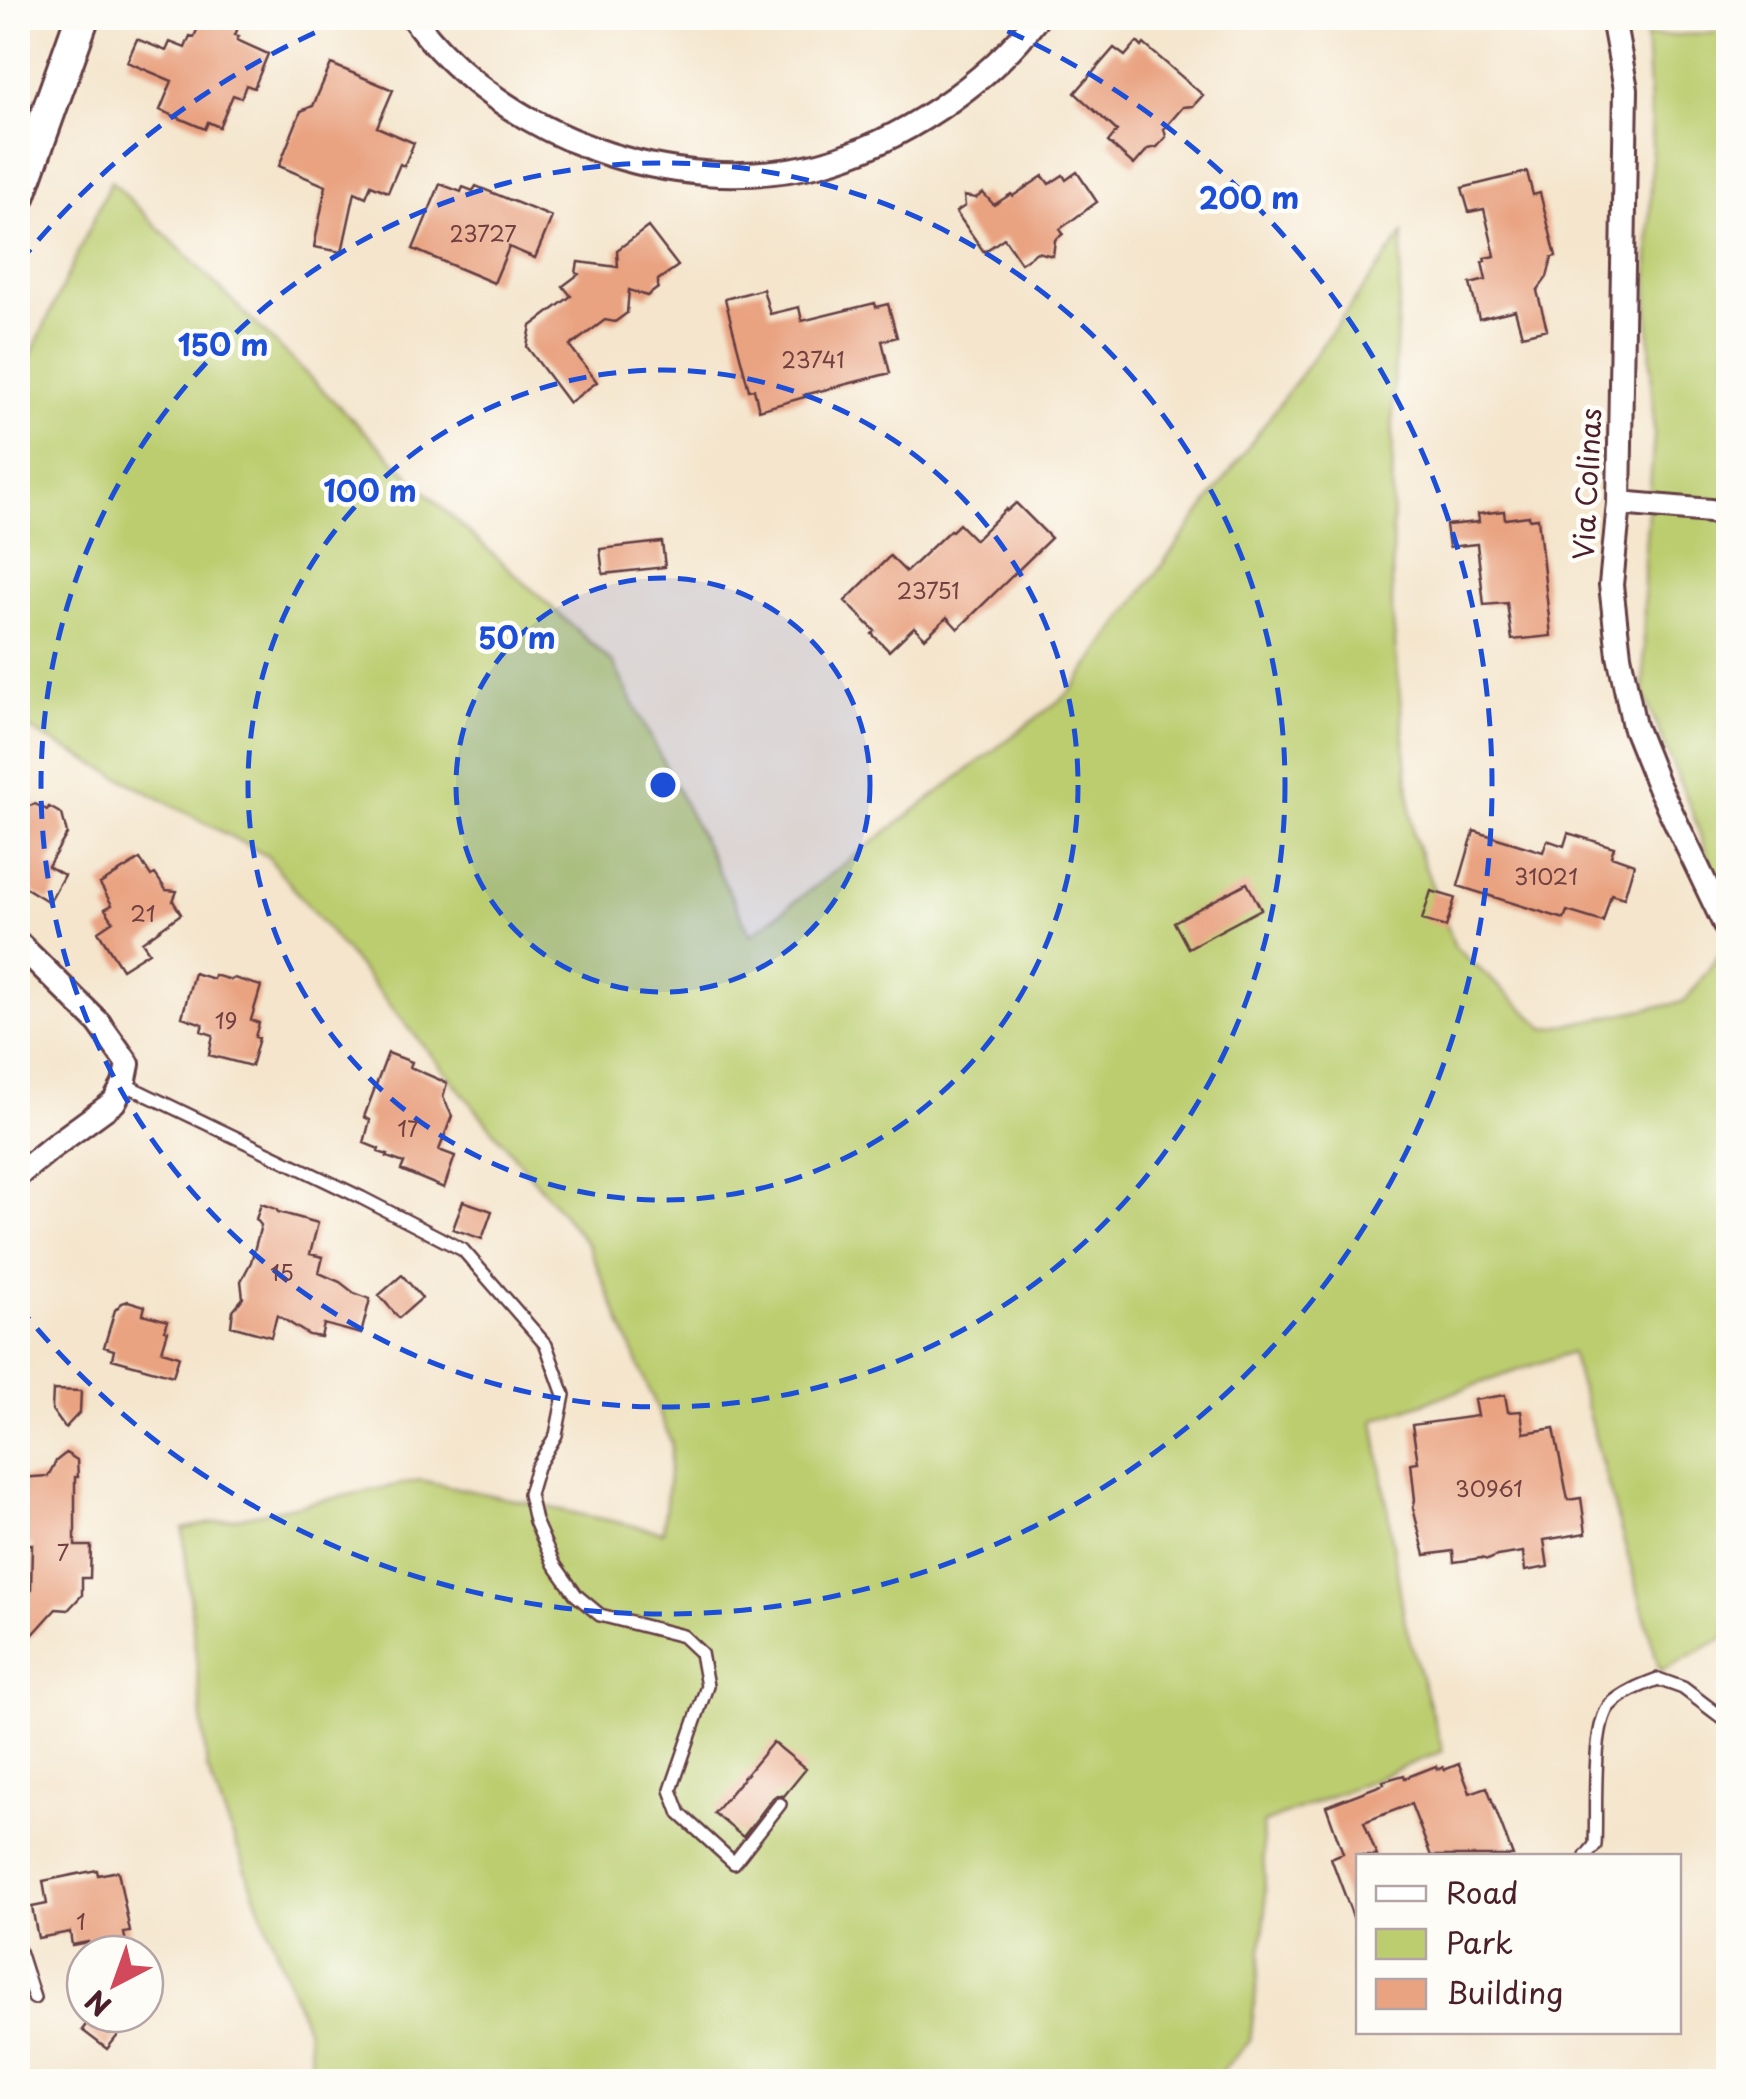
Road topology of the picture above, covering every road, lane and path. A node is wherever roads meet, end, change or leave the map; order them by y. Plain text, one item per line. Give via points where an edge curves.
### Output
1 (82, 18) edge
2 (414, 18) edge
3 (1037, 18) edge
4 (1613, 18) edge
5 (18, 197) edge
6 (1618, 503) junction
7 (1728, 515) edge
8 (1728, 930) edge
9 (18, 943) edge
10 (124, 1084) junction
11 (18, 1175) edge
12 (1728, 1722) edge
13 (780, 1804) dead end
14 (1588, 1854) edge
15 (18, 1948) edge
16 (34, 1998) dead end

1 - 5 main road
2 - 3 street via 485,90 542,127 610,156 716,174 820,164 874,144 954,97
4 - 6 street, Via Colinas via 1626,89
6 - 7 street
6 - 8 street, Via Colinas via 1611,585 1634,726
9 - 10 street via 99,1023 128,1064
10 - 11 street via 105,1110
10 - 13 lane via 463,1250 546,1345 564,1395 556,1435 529,1494 554,1564 600,1615 683,1636 701,1653 707,1686 671,1790 680,1814 734,1863
12 - 14 lane via 1684,1688 1658,1679 1608,1707 1598,1730 1595,1844
15 - 16 lane

